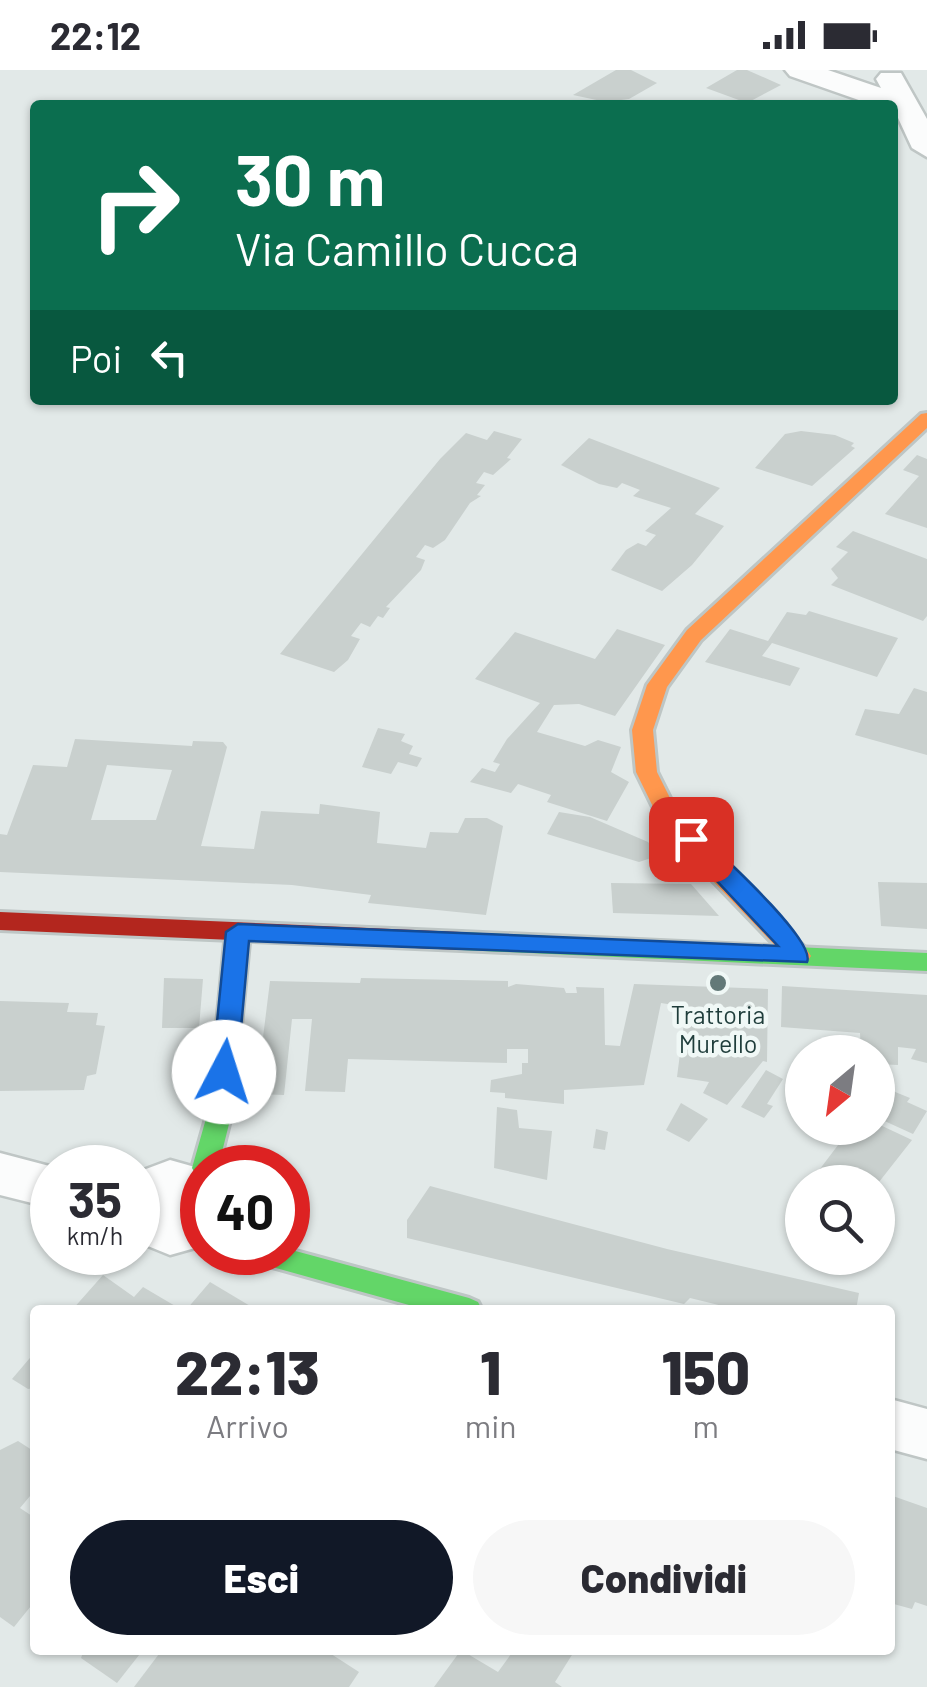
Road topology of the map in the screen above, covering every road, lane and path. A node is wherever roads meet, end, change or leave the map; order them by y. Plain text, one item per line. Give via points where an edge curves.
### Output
1 (800, 70) edge
2 (887, 70) edge
3 (888, 100) edge
4 (898, 104) edge
5 (905, 106) junction
6 (927, 148) edge
7 (927, 418) edge
8 (0, 921) edge
9 (238, 932) junction
10 (799, 956) junction
11 (927, 962) edge
12 (221, 1108) joint
13 (0, 1174) edge
14 (30, 1182) edge
15 (178, 1202) edge
16 (310, 1266) edge
17 (451, 1305) edge
18 (895, 1425) edge
19 (927, 1434) edge

1 - 3 street
2 - 5 street
4 - 5 street
5 - 6 street
7 - 10 street via 706,624 658,680 644,710 642,760 654,791
8 - 9 street
9 - 10 street
9 - 12 street
10 - 11 street
12 - 15 street
13 - 14 street
16 - 17 street
18 - 19 street

